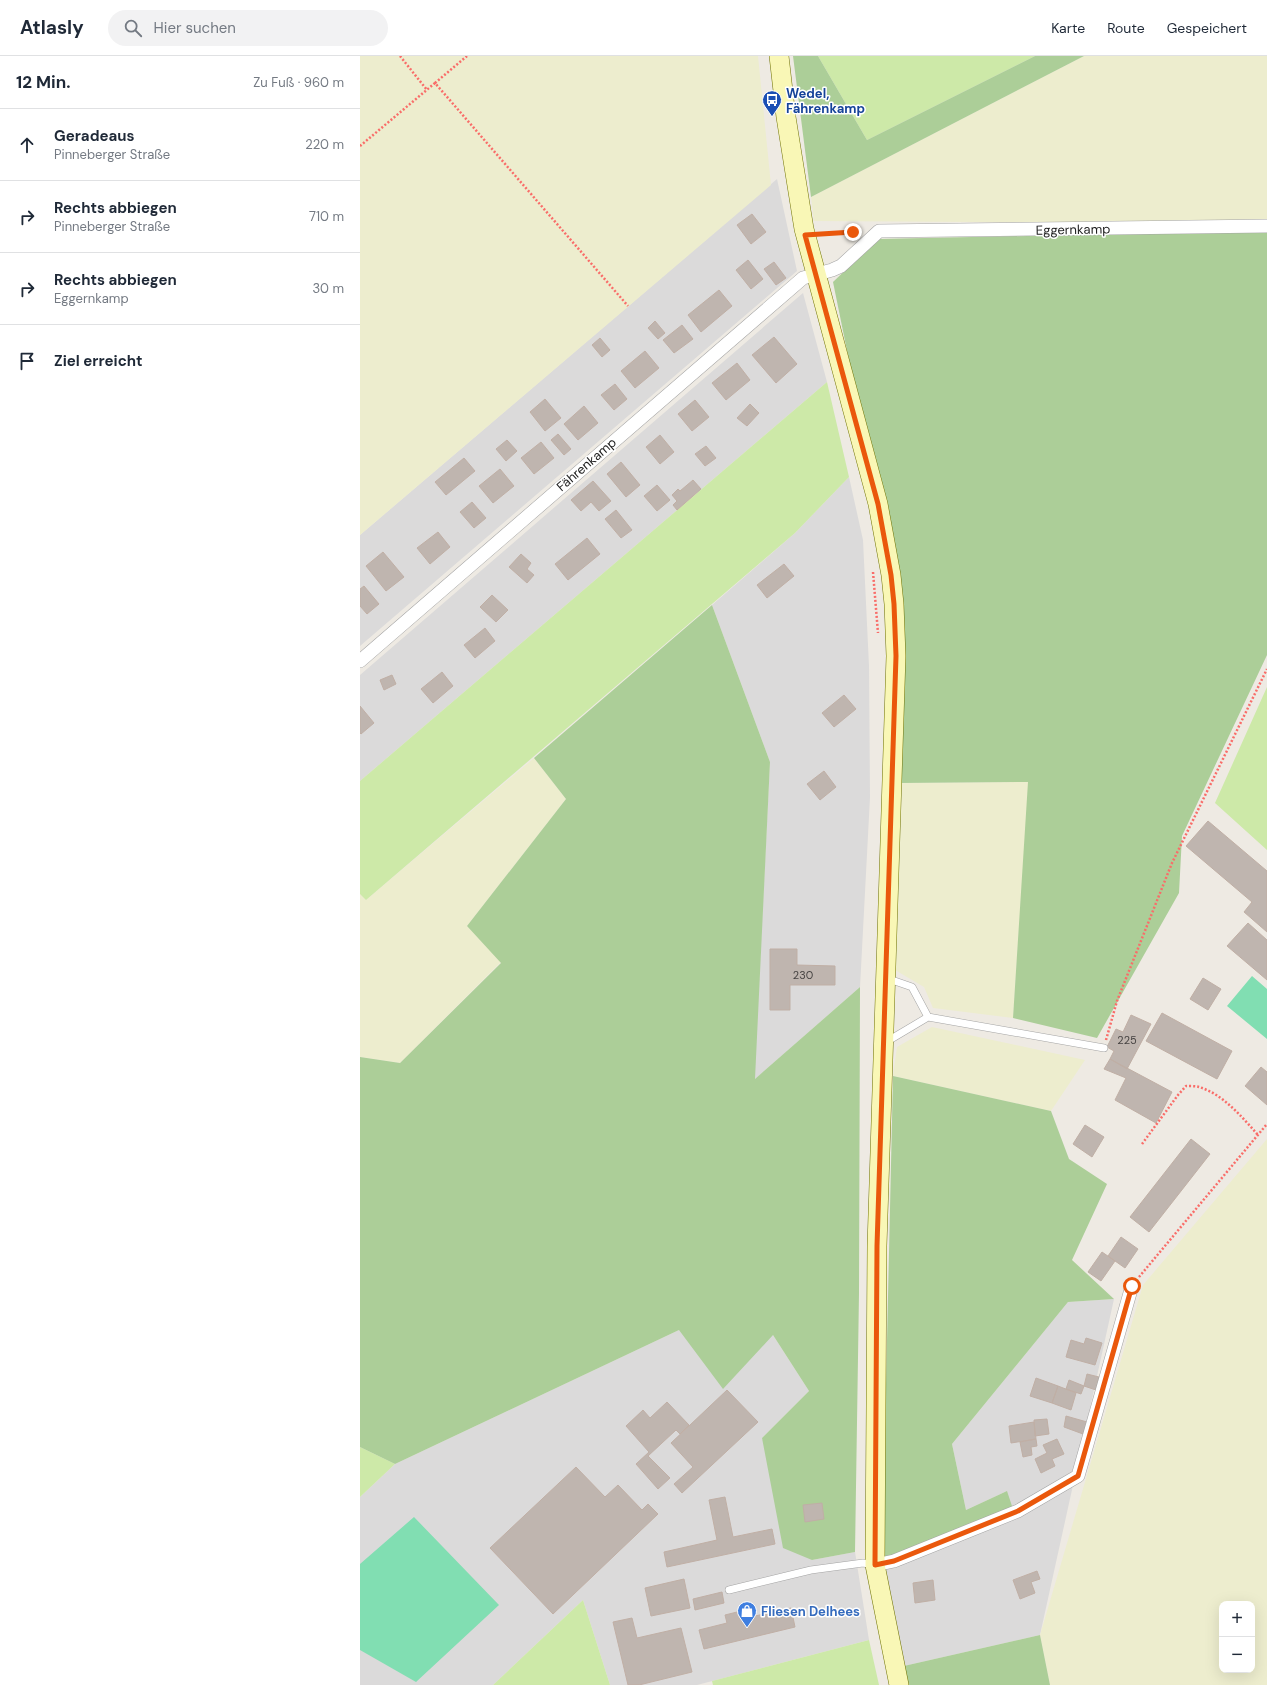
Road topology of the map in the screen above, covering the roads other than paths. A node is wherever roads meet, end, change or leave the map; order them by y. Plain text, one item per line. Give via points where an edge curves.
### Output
1 (779, 56) edge
2 (1267, 226) edge
3 (816, 275) junction
4 (360, 660) edge
5 (886, 978) junction
6 (928, 1017) junction
7 (882, 1044) junction
8 (1104, 1048) road end
9 (1132, 1286) road end
10 (875, 1565) junction
11 (729, 1590) dead end
12 (899, 1685) edge

1 - 3 main road via 805,235
2 - 3 street, Eggernkamp via 879,231 842,266
3 - 4 street, Fährenkamp via 803,278
3 - 5 main road via 878,504 894,604 896,656
5 - 6 lane via 912,987
5 - 7 main road
6 - 7 lane
6 - 8 lane
7 - 10 main road via 877,1246
9 - 10 street via 1078,1476 1018,1511 894,1561
10 - 11 lane via 863,1563 811,1570
10 - 12 main road

